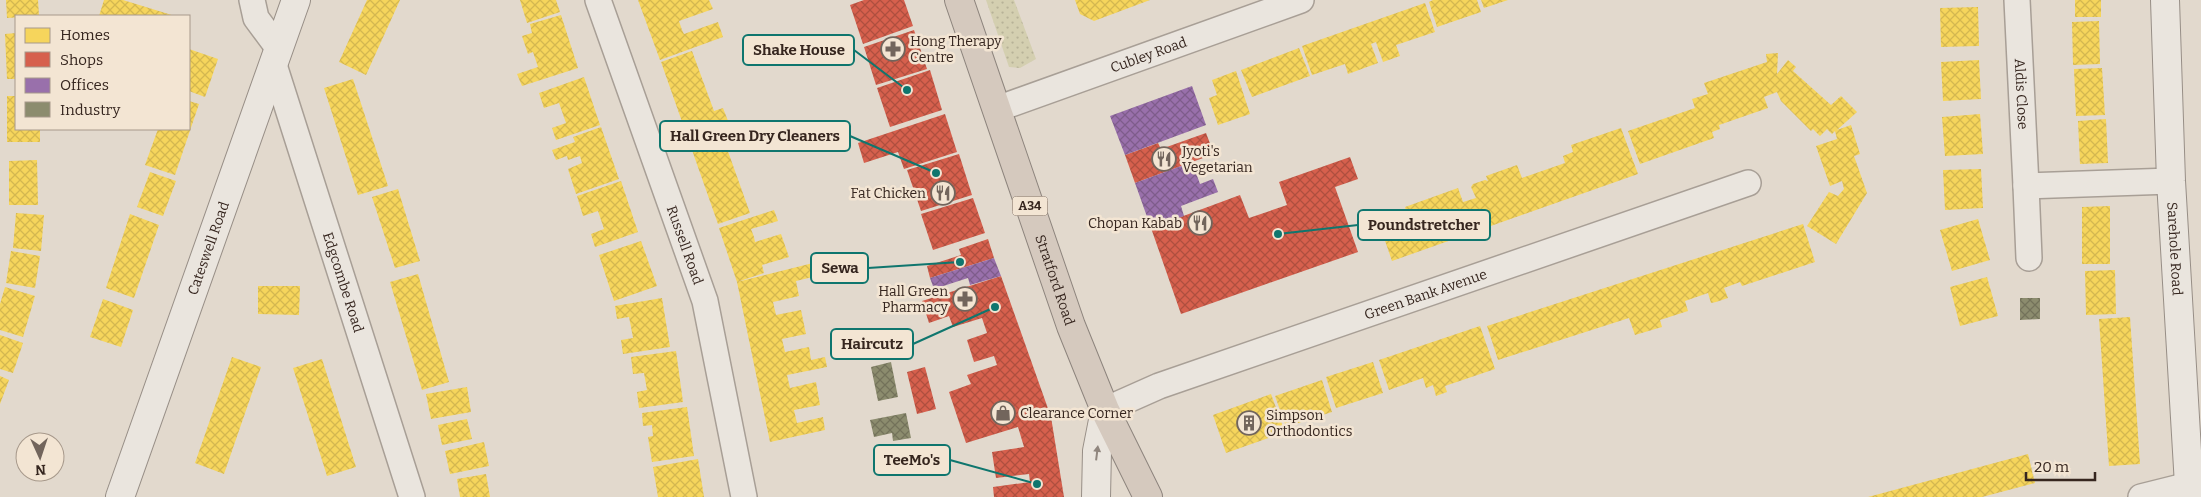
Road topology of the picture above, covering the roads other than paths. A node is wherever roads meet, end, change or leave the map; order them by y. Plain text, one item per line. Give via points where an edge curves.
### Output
1 (252, 0) edge
2 (296, 0) edge
3 (598, 0) edge
4 (959, 0) edge
5 (1301, 0) edge
6 (2017, 0) edge
7 (2165, 0) edge
8 (276, 57) junction
9 (997, 109) junction
10 (2171, 181) junction
11 (1748, 183) dead end
12 (2026, 186) junction
13 (2028, 258) dead end
14 (1105, 410) junction
15 (2191, 491) edge
16 (120, 497) edge
17 (412, 497) edge
18 (744, 497) edge
19 (1096, 497) edge
20 (1148, 497) edge
21 (2141, 497) edge

1 - 8 street, Edgcombe Road via 256,18
2 - 8 street, Cateswell Road
3 - 18 street, Russell Road via 705,300
4 - 9 highway, Stratford Road / A34
5 - 9 street, Cubley Road
6 - 12 street, Aldis Close
7 - 10 street, Sarehole Road
8 - 16 street, Cateswell Road
8 - 17 street, Edgcombe Road
9 - 14 highway, Stratford Road / A34 via 1071,326
10 - 12 street
10 - 15 street, Sarehole Road
11 - 14 street, Green Bank Avenue via 1159,386
12 - 13 street, Aldis Close
19 -> 14 street via 1097,451
14 - 20 highway, Stratford Road / A34
15 - 21 street

